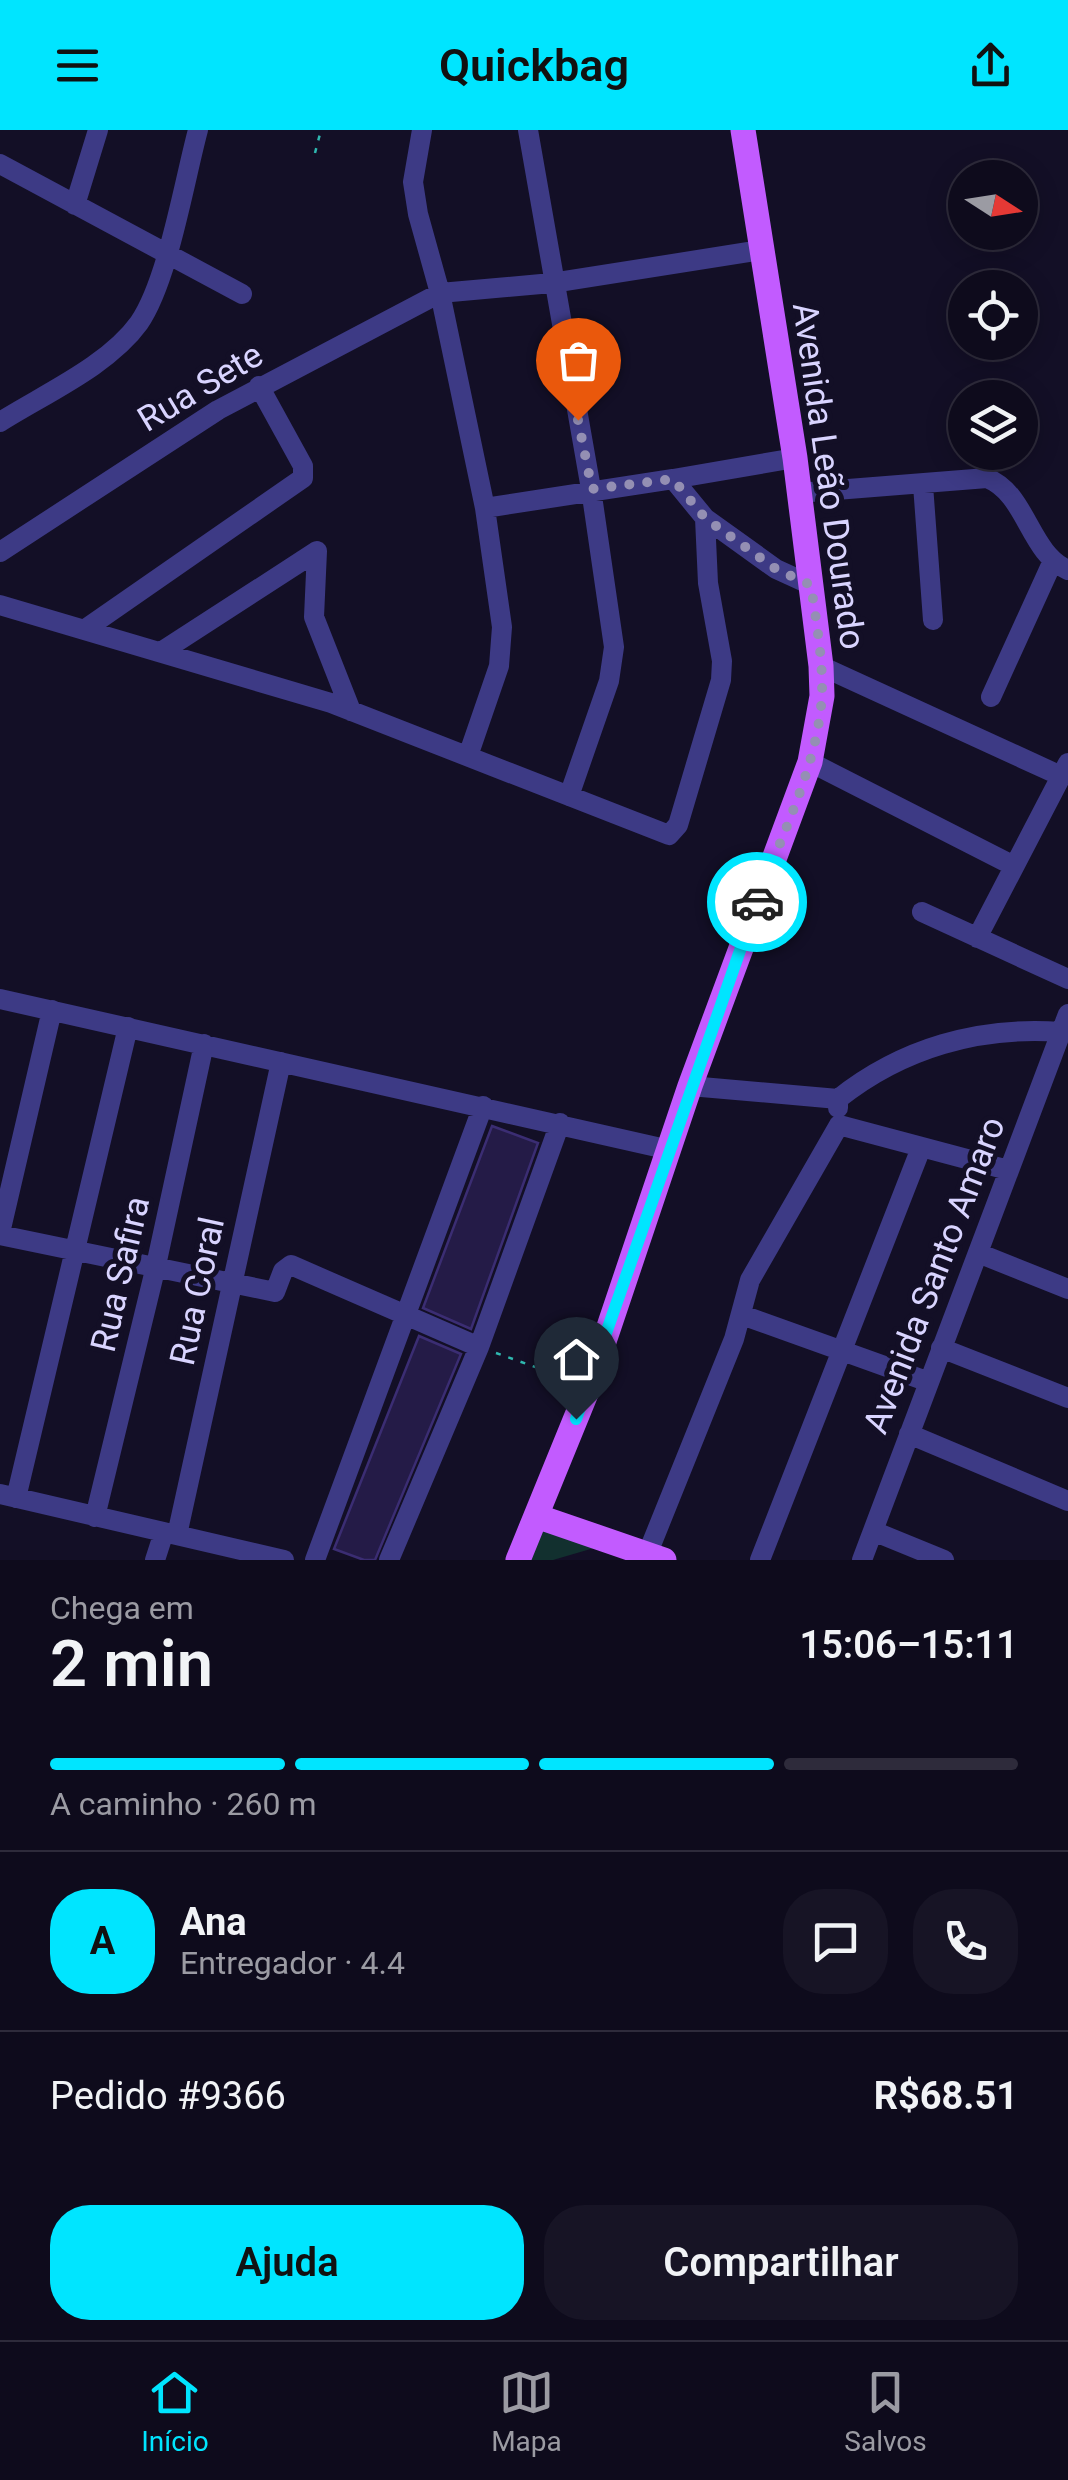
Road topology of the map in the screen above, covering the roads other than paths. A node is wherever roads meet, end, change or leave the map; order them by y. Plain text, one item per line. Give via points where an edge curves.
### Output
1 (98, 130) edge
2 (198, 130) edge
3 (422, 130) edge
4 (528, 130) edge
5 (743, 130) edge
6 (2, 166) edge
7 (75, 206) junction
8 (761, 250) junction
9 (165, 254) junction
10 (552, 282) junction
11 (440, 292) junction
12 (242, 294) dead end
13 (260, 386) junction
14 (0, 422) edge
15 (795, 458) junction
16 (673, 479) junction
17 (923, 485) junction
18 (592, 489) junction
19 (798, 493) junction
20 (485, 508) junction
21 (705, 518) junction
22 (0, 552) edge
23 (1060, 567) edge
24 (811, 585) junction
25 (0, 605) edge
26 (933, 620) dead end
27 (84, 630) junction
28 (161, 652) junction
29 (821, 666) junction
30 (991, 696) dead end
31 (351, 711) junction
32 (468, 756) junction
33 (810, 762) junction
34 (1065, 770) edge
35 (569, 796) junction
36 (1014, 866) junction
37 (922, 912) dead end
38 (978, 938) junction
39 (1068, 980) edge
40 (0, 999) edge
41 (52, 1010) junction
42 (1064, 1023) edge
43 (128, 1027) junction
44 (204, 1044) junction
45 (1060, 1055) edge
46 (282, 1062) junction
47 (690, 1086) junction
48 (838, 1099) junction
49 (483, 1106) junction
50 (560, 1124) junction
51 (839, 1125) junction
52 (921, 1148) junction
53 (670, 1150) junction
54 (1008, 1170) junction
55 (0, 1234) edge
56 (78, 1253) junction
57 (978, 1254) junction
58 (155, 1270) junction
59 (232, 1285) junction
60 (1068, 1289) edge
61 (742, 1315) junction
62 (407, 1318) junction
63 (479, 1348) junction
64 (941, 1348) junction
65 (842, 1350) junction
66 (929, 1382) junction
67 (1068, 1398) edge
68 (909, 1434) junction
69 (8, 1496) edge
70 (1068, 1501) edge
71 (538, 1516) junction
72 (94, 1517) junction
73 (873, 1531) junction
74 (171, 1534) junction
75 (649, 1556) edge
76 (154, 1560) edge
77 (284, 1560) edge
78 (315, 1560) edge
79 (389, 1560) edge
80 (518, 1560) edge
81 (603, 1560) edge
82 (760, 1560) edge
83 (862, 1560) edge
84 (944, 1560) edge

1 - 7 street
2 - 9 street
3 - 11 street via 413,182
4 - 10 street
5 - 8 main road, Avenida Leão Dourado
6 - 7 street
7 - 9 street
8 - 10 street
8 - 15 main road, Avenida Leão Dourado
9 - 12 street
9 - 14 street via 137,325
10 - 11 street
10 - 18 street
11 - 13 street, Rua Sete
11 - 20 street
13 - 22 street, Rua Sete
13 - 27 street via 303,466 303,478
15 - 16 street
15 - 19 main road, Avenida Leão Dourado
16 - 18 street
16 - 21 street
17 - 19 street
17 - 23 street via 987,478 1005,488
17 - 26 street
18 - 20 street
18 - 35 street via 614,661
19 - 24 main road, Avenida Leão Dourado
20 - 32 street via 502,644
21 - 24 street via 768,564
21 - 35 street via 721,680 678,826 662,836
23 - 30 street
24 - 29 main road, Avenida Leão Dourado
25 - 27 street
27 - 28 street
28 - 31 street
28 - 31 street via 317,551 314,618
29 - 33 main road, Avenida Leão Dourado
29 - 34 street
31 - 32 street
32 - 35 street
33 - 36 street
33 - 47 main road, Avenida Leão Dourado
34 - 36 street
36 - 38 street
37 - 38 street
38 - 39 street
40 - 41 street
41 - 43 street
41 - 55 street
42 - 45 street, Avenida Santo Amaro
42 - 48 street via 903,1055
43 - 44 street
43 - 56 street
44 - 46 street
44 - 58 street, Rua Safira
45 - 54 street, Avenida Santo Amaro
46 - 49 street
46 - 59 street, Rua Coral
47 - 48 street
47 - 53 main road, Avenida Leão Dourado
48 - 51 street
49 - 50 street
49 - 62 street
50 - 53 street
50 - 63 street
51 - 52 street
51 - 61 street via 758,1262
52 - 54 street
52 - 65 street
53 - 71 main road, Avenida Leão Dourado
54 - 57 street, Avenida Santo Amaro
55 - 56 street
56 - 58 street
56 - 69 street
57 - 60 street
57 - 64 street, Avenida Santo Amaro
58 - 59 street
58 - 72 street, Rua Safira
59 - 62 street via 275,1292 291,1264
59 - 74 street, Rua Coral
61 - 65 street
61 - 75 street
62 - 63 street
62 - 78 street
63 - 79 street
64 - 66 street, Avenida Santo Amaro
64 - 67 street
65 - 66 street
65 - 82 street
66 - 68 street, Avenida Santo Amaro
68 - 70 street
68 - 73 street, Avenida Santo Amaro
69 - 72 street
71 - 75 main road
71 - 80 main road, Avenida Leão Dourado
72 - 74 street
73 - 83 street, Avenida Santo Amaro
73 - 84 street
74 - 76 street, Rua Coral
74 - 77 street
75 - 81 main road

